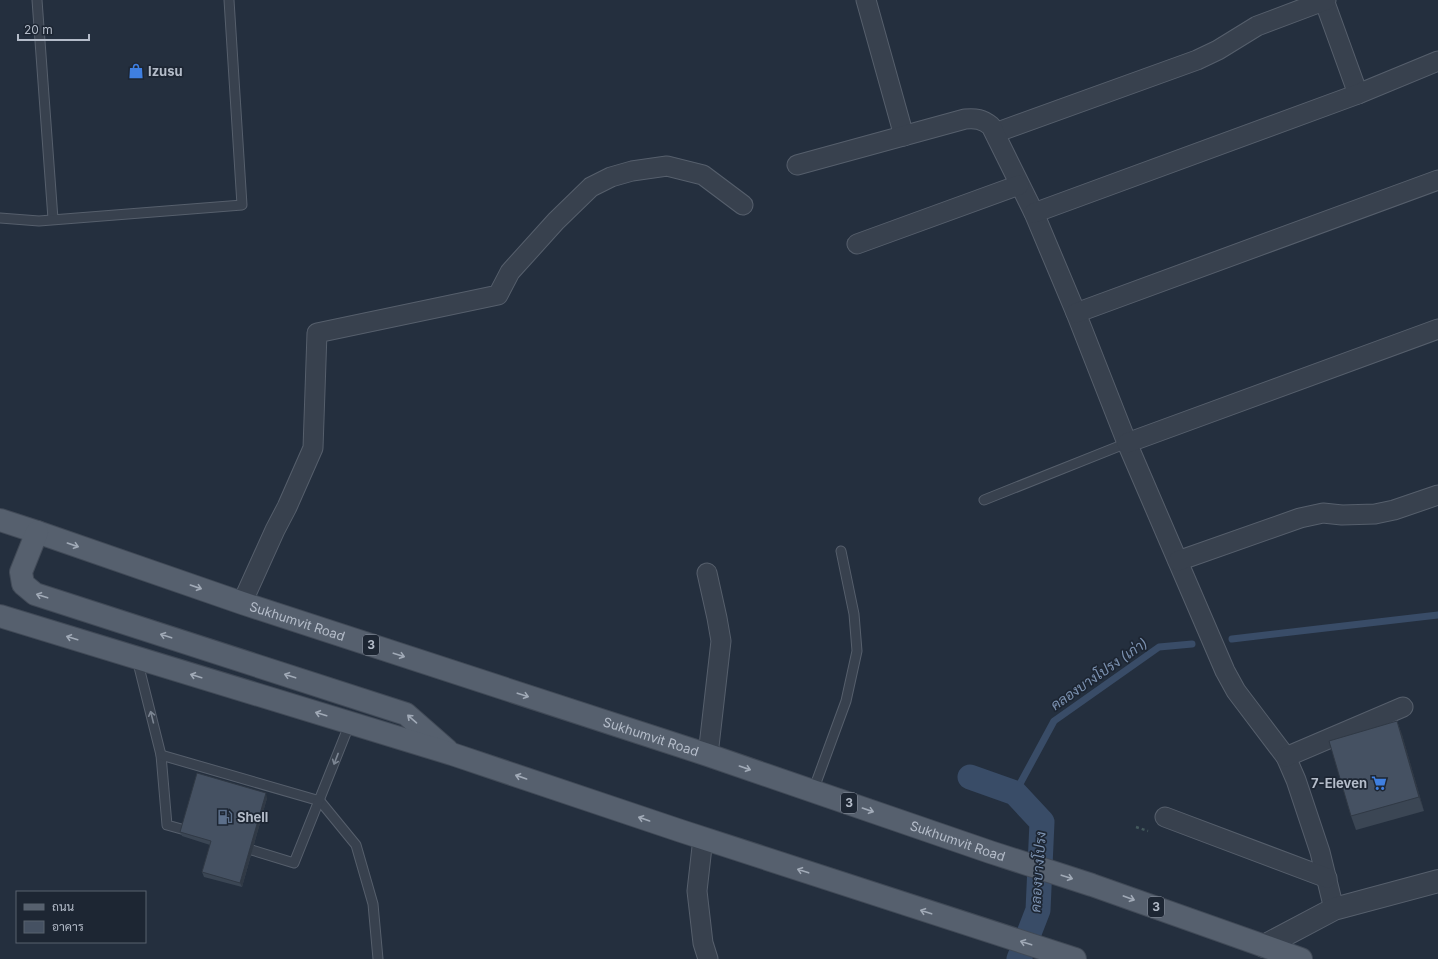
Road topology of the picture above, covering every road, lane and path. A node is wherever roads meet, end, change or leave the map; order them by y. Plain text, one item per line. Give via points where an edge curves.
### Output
1 (37, 0) edge
2 (229, 0) edge
3 (866, 0) edge
4 (1325, 0) edge
5 (1438, 62) edge
6 (1358, 94) junction
7 (995, 133) junction
8 (904, 136) junction
9 (797, 165) dead end
10 (1438, 180) edge
11 (1019, 185) junction
12 (743, 205) dead end
13 (1034, 213) junction
14 (0, 218) edge
15 (53, 219) junction
16 (857, 244) dead end
17 (1076, 313) junction
18 (1438, 329) edge
19 (1127, 443) junction
20 (1438, 495) edge
21 (984, 500) dead end
22 (0, 520) edge
23 (36, 532) junction
24 (841, 551) dead end
25 (1178, 561) junction
26 (706, 573) dead end
27 (242, 603) junction
28 (0, 616) edge
29 (136, 658) junction
30 (1402, 707) dead end
31 (350, 723) junction
32 (452, 754) junction
33 (161, 755) junction
34 (708, 755) junction
35 (1286, 756) junction
36 (813, 791) junction
37 (320, 801) junction
38 (1165, 817) dead end
39 (204, 836) edge
40 (703, 838) junction
41 (234, 845) edge
42 (1327, 878) junction
43 (1438, 881) edge
44 (1334, 909) junction
45 (1264, 946) junction
46 (1069, 957) edge
47 (378, 959) edge
48 (708, 959) edge
49 (1300, 959) edge

1 - 15 lane
2 - 15 lane via 242,205
3 - 8 street
4 - 6 street
4 - 7 street via 1257,26 1197,60
5 - 6 street
6 - 13 street
7 - 8 street via 984,120 975,118
7 - 11 street
8 - 9 street
10 - 17 street
11 - 13 street
11 - 16 street
12 - 27 street via 703,175 668,166 611,177 591,187 556,221 510,272 498,295 317,333 313,448
13 - 17 street
14 - 15 lane via 39,221
17 - 19 street
18 - 19 street
19 - 21 lane
19 - 25 street
20 - 25 street via 1375,514 1323,514 1300,518
22 - 23 main road, Sukhumvit Road / 3
23 -> 27 main road, Sukhumvit Road / 3
32 -> 23 main road via 406,714 35,594 23,584 21,572
24 - 36 lane via 854,614 857,651 846,701
25 - 35 street via 1225,672 1236,691
26 - 34 street via 721,641
27 -> 34 main road, Sukhumvit Road / 3
29 -> 28 main road
31 -> 29 main road
33 -> 29 lane
30 - 35 street
31 - 32 main road
31 -> 37 lane
40 -> 32 main road
33 - 37 lane
33 - 39 lane via 167,825
34 -> 36 main road, Sukhumvit Road / 3
35 - 42 street
36 -> 45 main road, Sukhumvit Road / 3
37 - 41 lane via 294,863
37 - 47 lane via 356,845 373,904
38 - 42 street
46 -> 40 main road
40 - 48 street via 697,890 703,943
42 - 44 street
43 - 44 street
44 - 45 street
45 - 49 main road, Sukhumvit Road / 3

